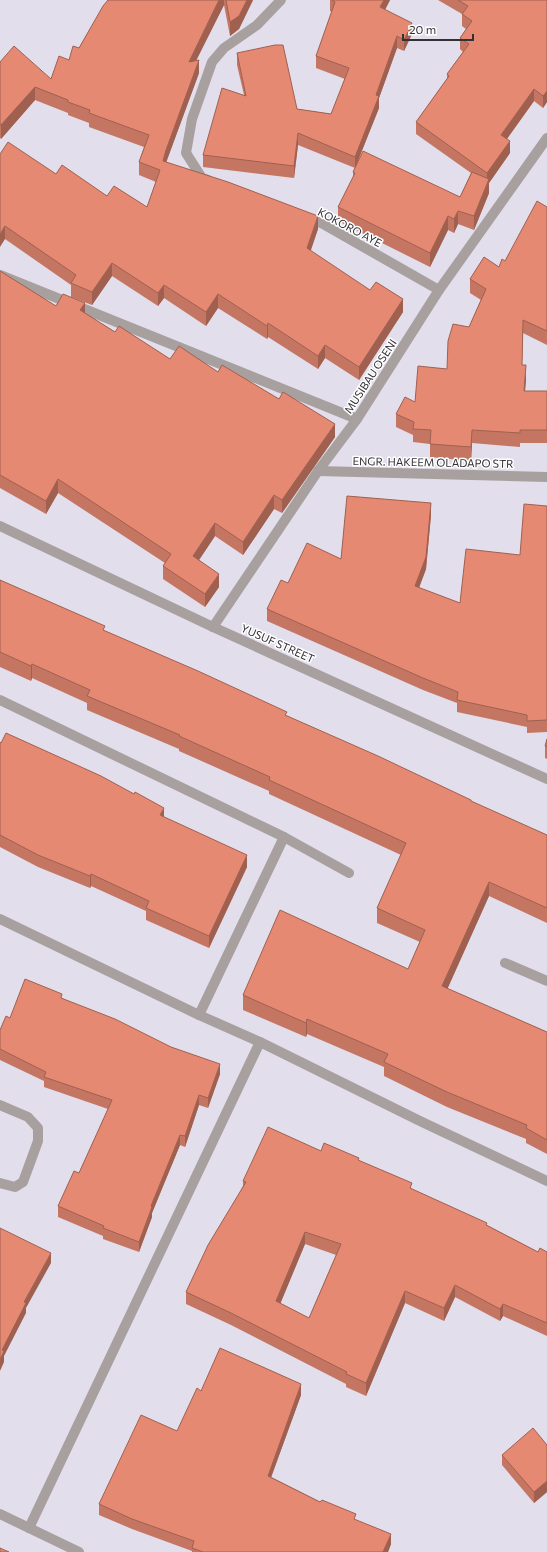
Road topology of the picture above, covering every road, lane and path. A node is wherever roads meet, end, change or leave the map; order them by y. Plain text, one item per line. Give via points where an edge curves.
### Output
1 (281, 0) edge
2 (547, 138) edge
3 (217, 183) edge
4 (295, 213) edge
5 (0, 275) edge
6 (439, 290) junction
7 (357, 419) junction
8 (318, 471) junction
9 (547, 477) edge
10 (0, 526) edge
11 (213, 627) junction
12 (0, 700) edge
13 (547, 779) edge
14 (284, 838) junction
15 (349, 873) dead end
16 (1, 922) edge
17 (505, 963) dead end
18 (547, 980) edge
19 (199, 1015) junction
20 (260, 1042) junction
21 (0, 1105) edge
22 (547, 1181) edge
23 (0, 1183) edge
24 (0, 1514) edge
25 (29, 1528) junction
26 (79, 1552) edge

1 - 3 street via 257,25 224,48 209,69 192,119 186,153 202,178
2 - 6 street, MUSIBAU OSENI
4 - 6 street, KOKORO AYE via 323,224
5 - 7 street
6 - 7 street, MUSIBAU OSENI
7 - 8 street, MUSIBAU OSENI
8 - 9 street, ENGR. HAKEEM OLADAPO STR
8 - 11 street, MUSIBAU OSENI
10 - 11 street, YUSUF STREET
11 - 13 street, YUSUF STREET
12 - 14 street
14 - 15 street
14 - 19 street
16 - 19 street
17 - 18 street
19 - 20 street
20 - 22 street
20 - 25 street
21 - 23 street via 28,1117 38,1128 38,1141 23,1182 15,1187
24 - 25 street
25 - 26 street

